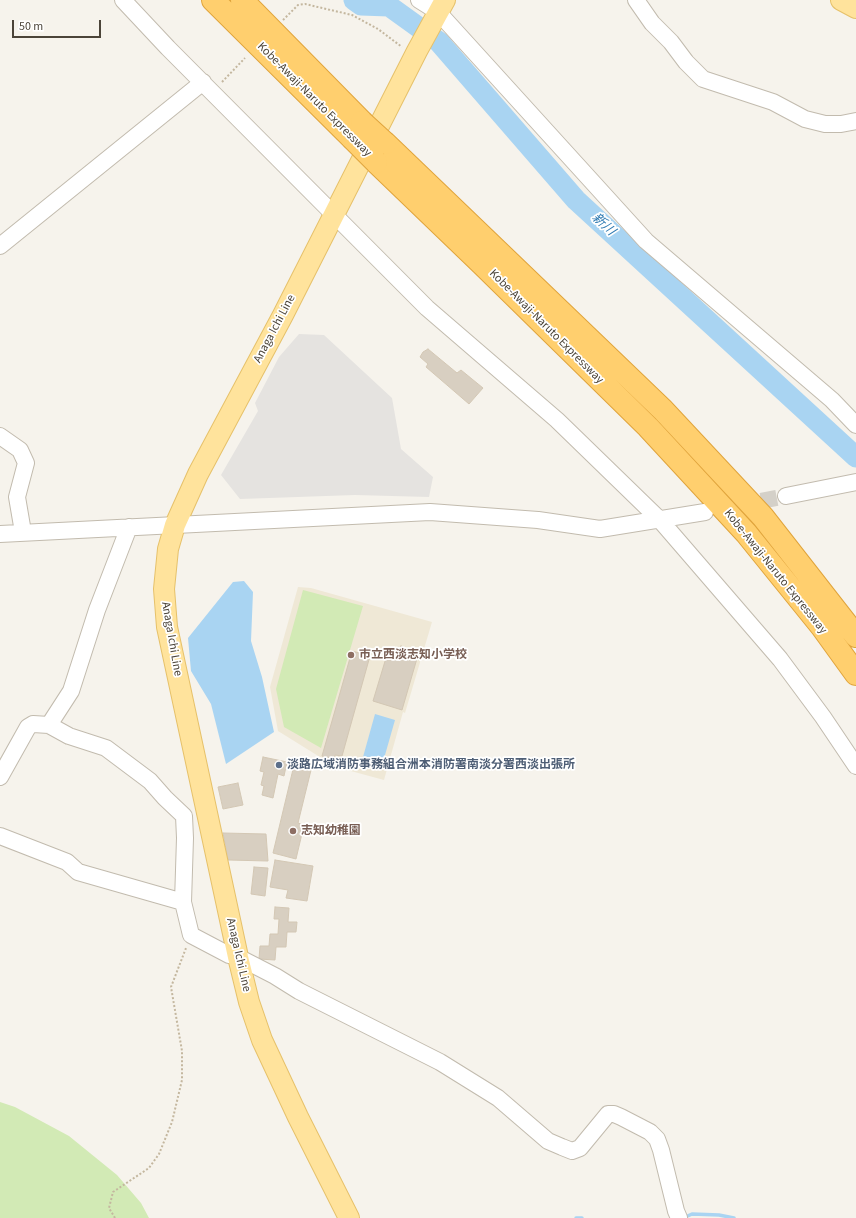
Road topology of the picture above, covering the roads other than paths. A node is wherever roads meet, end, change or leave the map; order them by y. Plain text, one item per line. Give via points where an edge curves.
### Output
1 (123, 0) edge
2 (213, 0) edge
3 (242, 0) edge
4 (418, 0) edge
5 (636, 0) edge
6 (841, 0) edge
7 (856, 8) edge
8 (439, 11) edge
9 (208, 87) junction
10 (856, 121) edge
11 (357, 130) junction
12 (380, 152) junction
13 (334, 214) junction
14 (0, 246) edge
15 (856, 425) edge
16 (0, 436) edge
17 (856, 482) edge
18 (786, 496) tunnel mouth
19 (705, 512) tunnel mouth
20 (660, 520) junction
21 (175, 525) junction
22 (129, 527) junction
23 (23, 532) junction
24 (0, 534) edge
25 (856, 636) edge
26 (856, 674) edge
27 (49, 725) junction
28 (856, 766) edge
29 (0, 777) edge
30 (204, 801) junction
31 (184, 816) junction
32 (0, 836) edge
33 (183, 902) junction
34 (238, 957) junction
35 (678, 1215) edge
36 (349, 1218) edge

1 - 9 street
2 - 11 highway, Kobe-Awaji-Naruto Expressway
3 - 11 highway, Kobe-Awaji-Naruto Expressway
4 - 8 street
5 - 10 street via 652,23 703,79 773,102 805,119 824,124
6 - 7 main road
8 - 13 main road, Anaga Ichi Line
8 - 15 street via 646,241 832,400
9 - 13 street
9 - 14 street
11 - 12 highway, Kobe-Awaji-Naruto Expressway, bridge
12 - 25 highway, Kobe-Awaji-Naruto Expressway via 664,410 763,517
12 - 26 highway, Kobe-Awaji-Naruto Expressway via 488,270 648,428 746,533 822,627
13 - 20 street via 427,308 557,420
13 - 21 main road, Anaga Ichi Line via 198,474
16 - 23 street via 20,450 26,463 17,497
17 - 18 street
19 - 20 street
20 - 21 street via 600,529 538,520 430,512
20 - 28 street via 780,659 824,717
21 - 22 street
21 - 30 main road, Anaga Ichi Line via 168,549 164,589 167,627
22 - 23 street
22 - 27 street via 97,610 72,691
23 - 24 street
27 - 29 street via 33,724 28,727
27 - 31 street via 69,736 106,748 150,781
30 - 31 street
30 - 34 main road, Anaga Ichi Line
31 - 33 street
32 - 33 street via 67,862 78,872
33 - 34 street via 191,935 228,955
34 - 35 street via 299,991 440,1062 498,1098 548,1141 562,1147 572,1151 580,1148 608,1114 622,1117 650,1132 657,1139 661,1150
34 - 36 main road, Anaga Ichi Line via 262,1040

